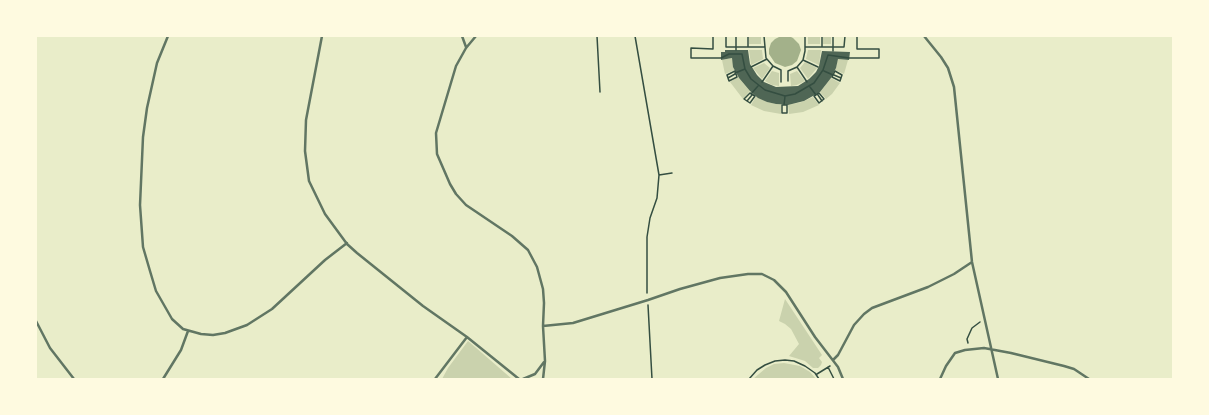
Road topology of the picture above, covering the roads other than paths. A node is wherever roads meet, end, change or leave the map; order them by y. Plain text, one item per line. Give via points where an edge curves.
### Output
1 (168, 36) edge
2 (322, 36) edge
3 (462, 36) edge
4 (476, 36) edge
5 (924, 36) edge
6 (466, 48) junction
7 (347, 243) junction
8 (972, 262) junction
9 (36, 321) edge
10 (543, 326) junction
11 (188, 331) junction
12 (466, 337) junction
13 (992, 350) junction
14 (833, 360) junction
15 (545, 361) junction
16 (74, 379) edge
17 (163, 379) edge
18 (436, 379) edge
19 (519, 379) edge
20 (523, 379) edge
21 (543, 379) edge
22 (843, 379) edge
23 (940, 379) edge
24 (998, 379) edge
25 (1089, 379) edge

1 - 11 lane via 157,63 147,108 143,137 141,229 143,247 156,291 172,319
2 - 7 lane via 306,120 306,165 309,181 325,214
3 - 6 lane
4 - 6 lane
5 - 8 lane via 948,68 954,87
6 - 10 lane via 456,66 442,110 436,133 437,154 456,194 528,250 538,268 543,289
7 - 11 lane via 272,309 252,322 213,335
7 - 12 lane via 423,306
8 - 13 lane
8 - 14 lane via 928,287 872,308 854,325
9 - 16 lane via 50,348
10 - 14 lane via 573,323 720,278 748,274 765,275 786,292
10 - 15 lane
11 - 17 lane via 181,350
12 - 18 lane
12 - 19 lane
13 - 23 lane via 984,348 955,354
13 - 24 lane
13 - 25 lane via 1064,366
14 - 22 lane
15 - 20 lane via 535,374
15 - 21 lane

